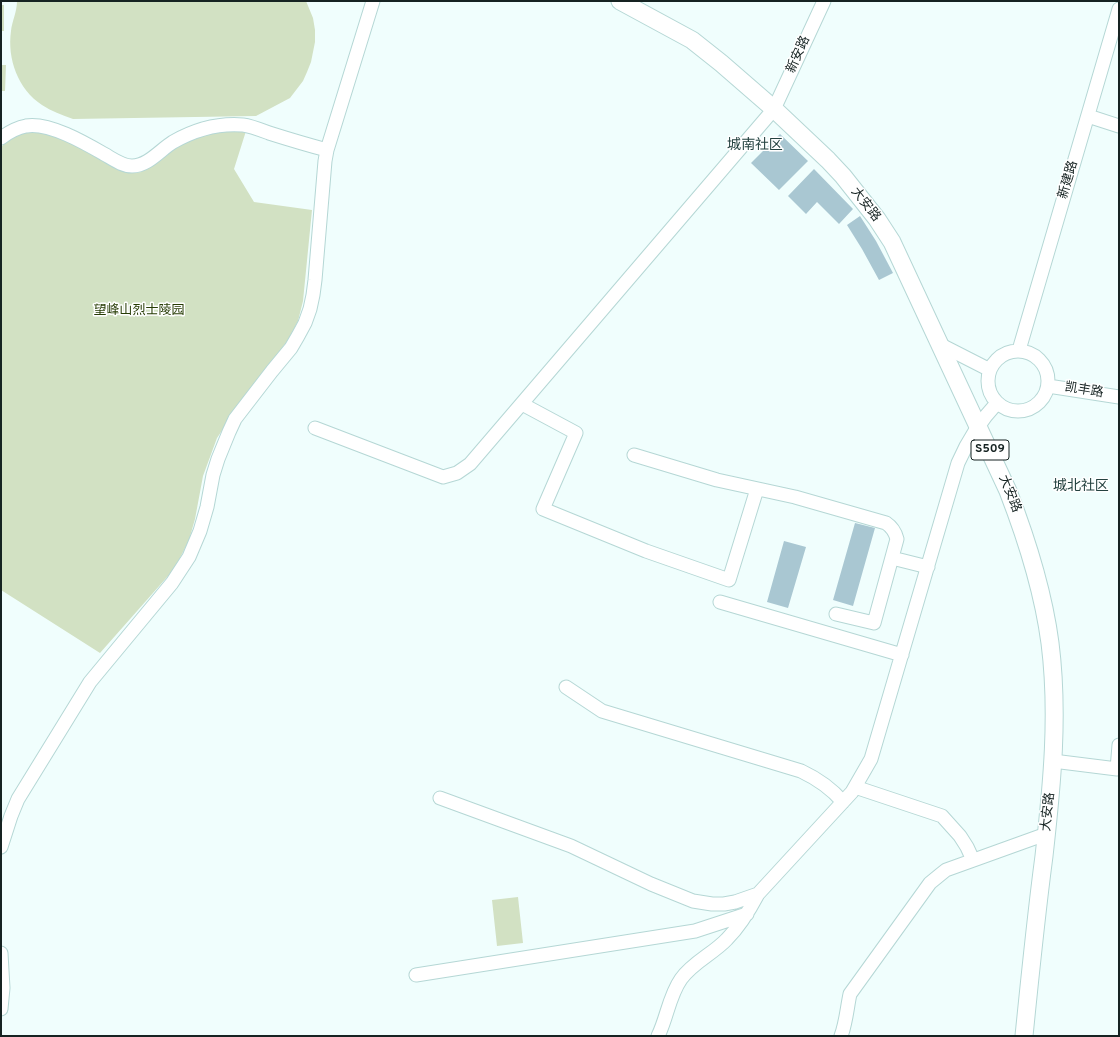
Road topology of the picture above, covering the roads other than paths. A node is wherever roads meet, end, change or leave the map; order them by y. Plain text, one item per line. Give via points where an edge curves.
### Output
1 (373, 1) edge
2 (620, 1) edge
3 (824, 1) edge
4 (1119, 9) edge
5 (774, 109) junction
6 (1088, 116) junction
7 (1119, 126) edge
8 (1, 138) edge
9 (327, 150) junction
10 (941, 345) junction
11 (1019, 350) junction
12 (990, 370) junction
13 (1048, 386) junction
14 (1119, 397) edge
15 (997, 403) junction
16 (522, 404) junction
17 (978, 425) junction
18 (315, 428) dead end
19 (634, 455) dead end
20 (757, 489) junction
21 (892, 558) junction
22 (928, 567) junction
23 (720, 602) dead end
24 (836, 614) dead end
25 (902, 655) junction
26 (566, 687) dead end
27 (1119, 745) edge
28 (1053, 761) junction
29 (855, 787) junction
30 (440, 798) dead end
31 (843, 802) junction
32 (1046, 834) junction
33 (1, 847) edge
34 (973, 860) junction
35 (758, 894) junction
36 (747, 914) junction
37 (1, 953) edge
38 (416, 975) dead end
39 (1, 1009) edge
40 (658, 1036) edge
41 (840, 1036) edge
42 (1024, 1036) edge

1 - 9 street
2 - 5 main road, 大安路 / S509 via 692,40
3 - 5 street, 新安路
4 - 6 street, 新建路
5 - 10 main road, 大安路 / S509 via 828,160 877,219 892,242
5 - 16 street, 新安路
6 - 7 street
6 - 11 street, 新建路
8 - 9 street via 12,130 27,126 46,128 70,136 122,164 132,166 142,164 183,137 207,127 228,125 244,125
9 - 33 street via 316,280 305,323 291,348 240,413 229,432 215,469 200,531 189,557 172,584 90,682 18,799
10 - 12 street
10 - 17 main road, 大安路 / S509
11 - 12 street via 998,358
11 - 13 street via 1033,354 1044,364
12 - 15 street via 988,385
13 - 14 street, 凯丰路
13 - 15 street via 1043,398 1032,408 1012,411
15 - 17 street
16 - 18 street, 新安路 via 470,464 457,473 443,477
16 - 20 street via 576,433 543,509 646,551 729,580
17 - 22 street via 958,463
17 - 28 main road, 大安路 / S509 via 1011,498 1038,584 1050,643 1054,714
19 - 20 street
20 - 21 street via 886,523 894,529 897,538
21 - 22 street
21 - 24 street via 874,622
22 - 25 street
23 - 25 street
25 - 29 street via 871,759
26 - 31 street via 602,711 801,771 824,784
27 - 28 street via 1117,769
28 - 32 main road, 大安路 / S509
29 - 31 street
29 - 34 street via 942,816 960,836
30 - 35 street via 571,846 693,901 724,904
31 - 35 street
32 - 34 street
32 - 42 main road, 大安路 / S509
34 - 41 street via 946,870 930,883 850,994
35 - 36 street
36 - 38 street via 695,931
36 - 40 street via 726,940 690,968 681,980
37 - 39 street

